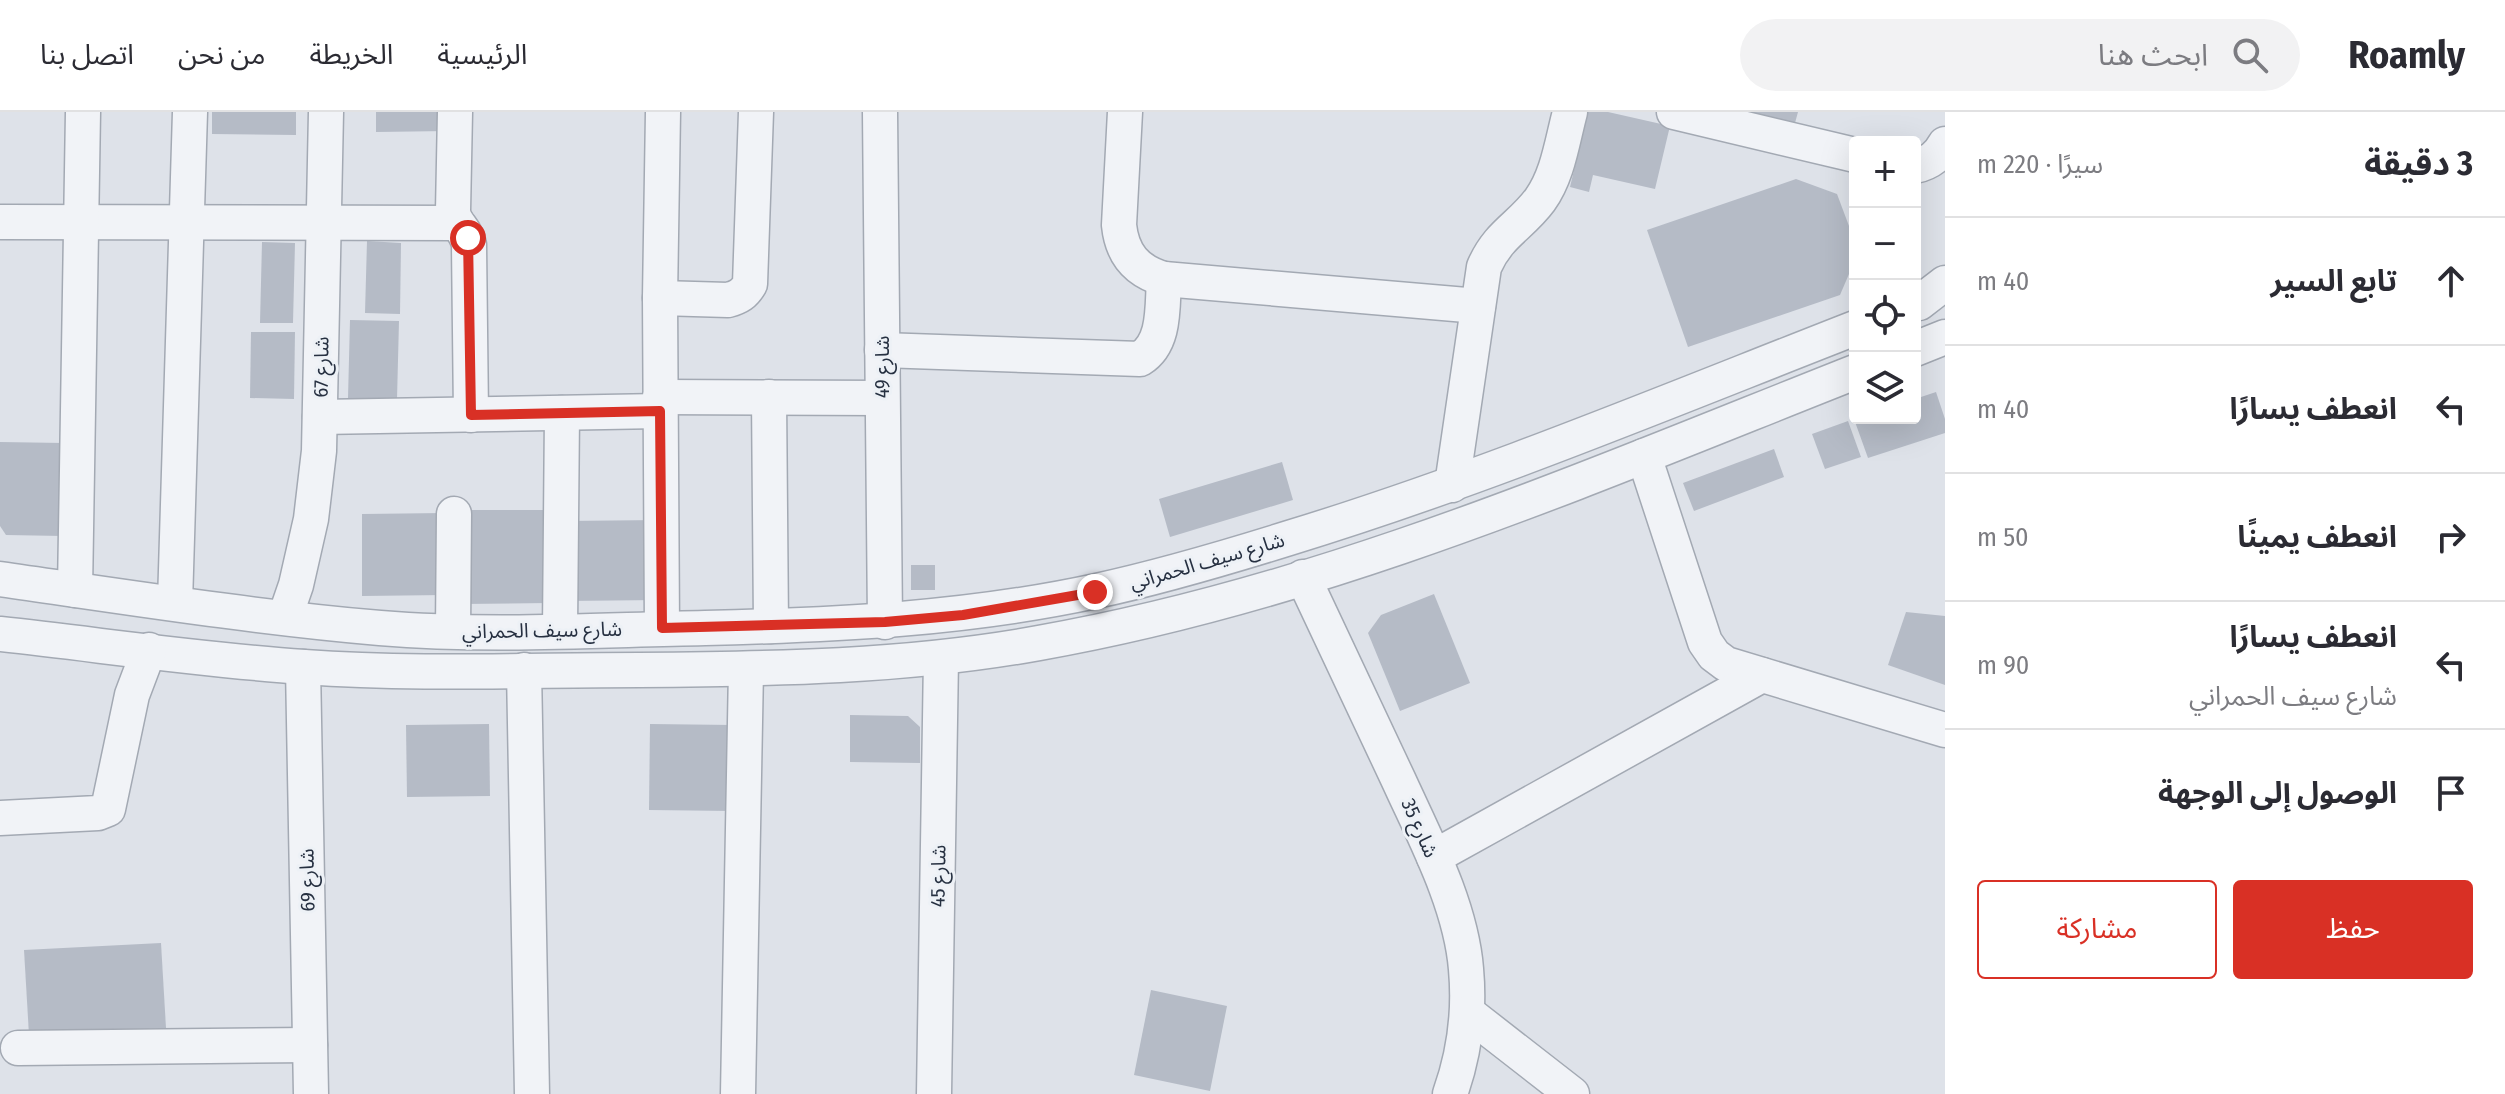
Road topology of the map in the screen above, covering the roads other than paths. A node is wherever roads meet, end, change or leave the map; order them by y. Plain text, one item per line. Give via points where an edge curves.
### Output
1 (83, 112) edge
2 (190, 112) edge
3 (326, 112) edge
4 (455, 112) edge
5 (663, 112) edge
6 (756, 112) edge
7 (880, 112) edge
8 (1125, 112) edge
9 (1570, 112) edge
10 (1674, 112) edge
11 (1945, 144) edge
12 (1849, 154) edge
13 (1921, 165) edge
14 (0, 222) edge
15 (81, 222) junction
16 (185, 223) junction
17 (457, 223) junction
18 (324, 224) junction
19 (1164, 279) junction
20 (660, 298) junction
21 (1478, 306) junction
22 (1849, 330) edge
23 (882, 350) junction
24 (1849, 374) edge
25 (769, 397) junction
26 (882, 398) junction
27 (660, 404) junction
28 (562, 413) junction
29 (471, 415) junction
30 (320, 417) junction
31 (1644, 456) junction
32 (1452, 485) junction
33 (454, 514) dead end
34 (1303, 577) junction
35 (0, 579) edge
36 (75, 590) junction
37 (175, 603) junction
38 (285, 617) junction
39 (885, 622) junction
40 (771, 626) junction
41 (662, 628) junction
42 (560, 630) junction
43 (453, 631) junction
44 (0, 634) edge
45 (149, 650) junction
46 (941, 658) junction
47 (303, 667) junction
48 (746, 669) junction
49 (524, 670) junction
50 (1762, 675) junction
51 (1945, 730) edge
52 (0, 818) edge
53 (1434, 857) junction
54 (1468, 1013) junction
55 (310, 1045) junction
56 (18, 1048) dead end
57 (311, 1094) edge
58 (532, 1094) edge
59 (738, 1094) edge
60 (934, 1094) edge
61 (1450, 1094) edge
62 (1572, 1094) edge

1 - 15 street
2 - 16 street
3 - 18 street, شارع 67
4 - 17 street
5 - 20 street
6 - 20 street via 750,284 738,298 728,300
7 - 23 street, شارع 49
8 - 19 street via 1121,240 1136,266
9 - 21 street via 1549,185 1491,252
10 - 12 street
11 - 13 street
14 - 15 street
15 - 16 street
15 - 36 street
16 - 18 street
16 - 37 street
17 - 18 street
17 - 29 street via 466,231 469,245
18 - 30 street, شارع 67
19 - 21 street
19 - 23 street via 1157,343 1140,359
20 - 27 street
21 - 32 street
22 - 32 street, شارع سيف الحمراني
23 - 26 street, شارع 49
24 - 31 street, شارع سيف الحمراني
25 - 26 street
25 - 27 street
25 - 40 street
26 - 39 street, شارع 49
27 - 28 street
27 - 41 street
28 - 29 street
28 - 42 street
29 - 30 street
30 - 38 street, شارع 67 via 311,519
31 - 34 street, شارع سيف الحمراني via 1480,519
31 - 50 street via 1705,642 1726,664
32 - 39 street, شارع سيف الحمراني via 1147,579 963,615
33 - 43 street
34 - 46 street, شارع سيف الحمراني via 1160,618
34 - 53 street, شارع 35
35 - 36 street, شارع سيف الحمراني
36 - 37 street, شارع سيف الحمراني
37 - 38 street, شارع سيف الحمراني
38 - 43 street, شارع سيف الحمراني
39 - 40 street, شارع سيف الحمراني
40 - 41 street, شارع سيف الحمراني
41 - 42 street, شارع سيف الحمراني
42 - 43 street, شارع سيف الحمراني
44 - 45 street, شارع سيف الحمراني
45 - 47 street, شارع سيف الحمراني
45 - 52 street via 129,707 108,809
46 - 48 street, شارع سيف الحمراني
46 - 60 street, شارع 45
47 - 49 street, شارع سيف الحمراني
47 - 55 street, شارع 69
48 - 49 street, شارع سيف الحمراني
48 - 59 street
49 - 58 street
50 - 51 street
50 - 53 street
53 - 54 street, شارع 35 via 1466,965
54 - 61 street, شارع 35 via 1462,1061
54 - 62 street
55 - 56 street
55 - 57 street, شارع 69

